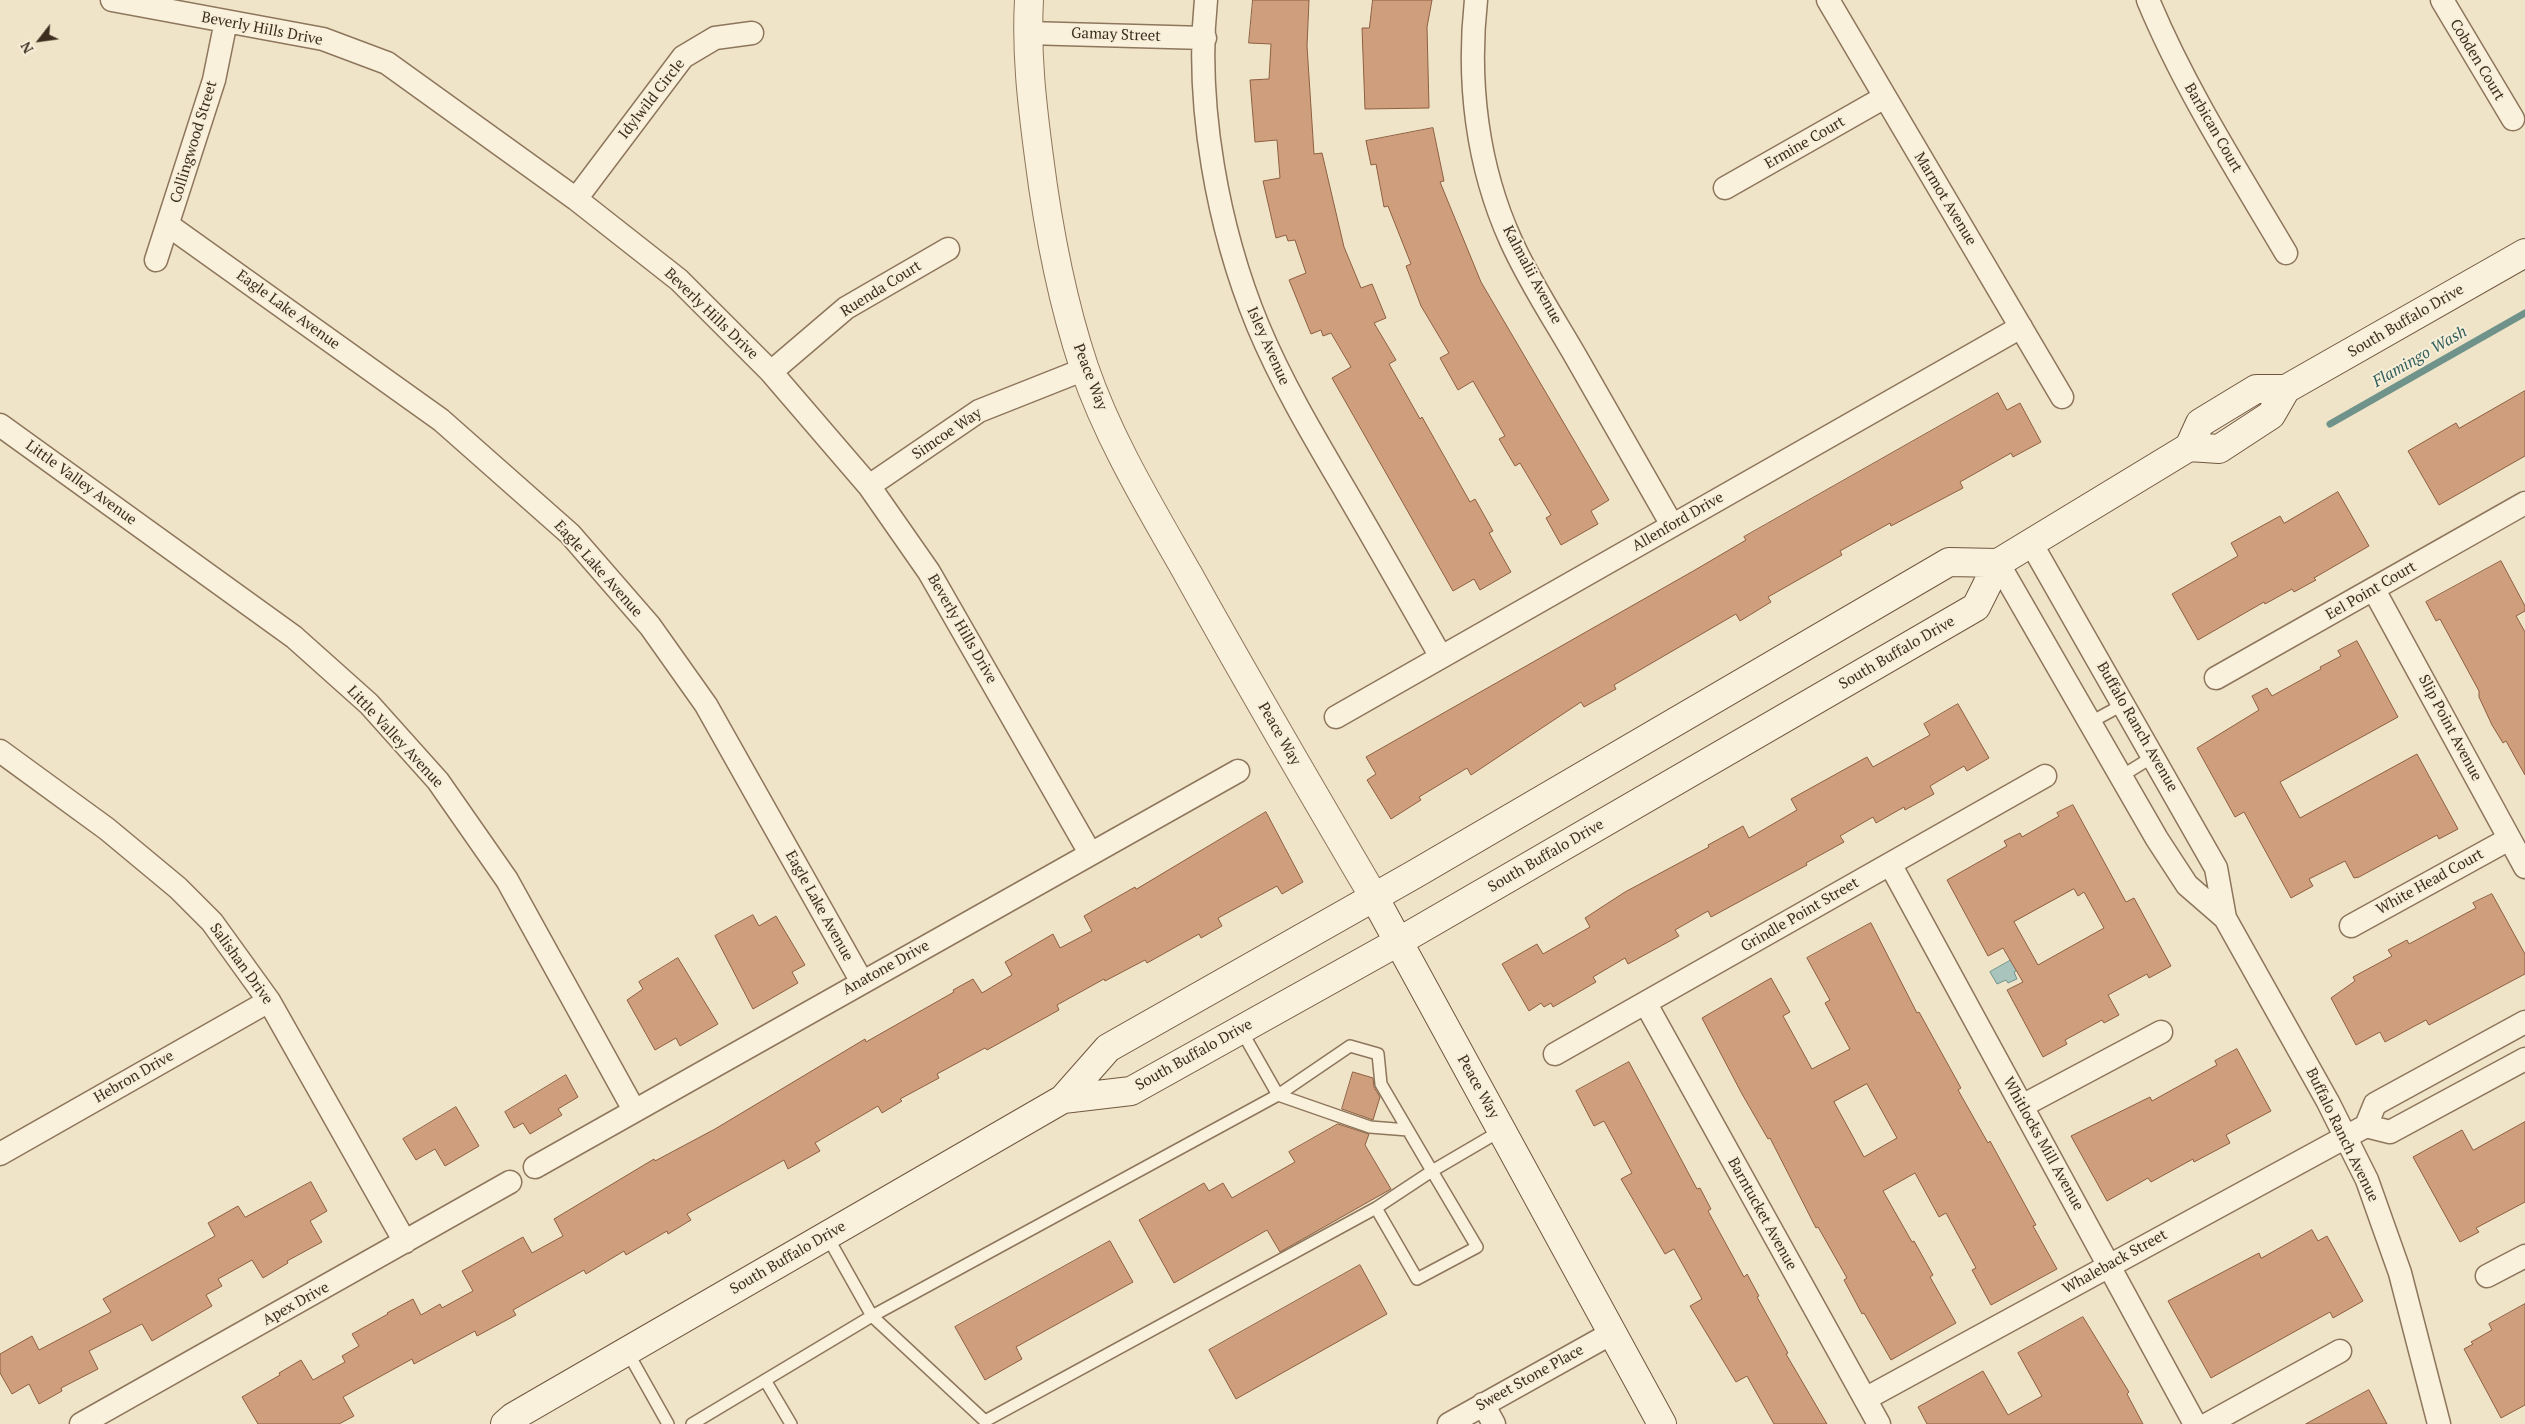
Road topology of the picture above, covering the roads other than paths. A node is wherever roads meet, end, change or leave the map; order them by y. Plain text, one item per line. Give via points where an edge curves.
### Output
1 (112, 0) edge
2 (1029, 0) edge
3 (1206, 0) edge
4 (1476, 0) edge
5 (1828, 0) edge
6 (2148, 0) edge
7 (2442, 0) edge
8 (226, 21) junction
9 (752, 33) dead end
10 (1027, 33) junction
11 (1205, 38) junction
12 (1885, 98) junction
13 (2513, 119) dead end
14 (1725, 188) dead end
15 (576, 199) junction
16 (168, 225) junction
17 (948, 249) dead end
18 (2286, 253) dead end
19 (2525, 253) edge
20 (156, 260) dead end
21 (2021, 327) junction
22 (1085, 369) junction
23 (771, 372) junction
24 (2062, 397) dead end
25 (0, 425) edge
26 (869, 486) junction
27 (2525, 503) edge
28 (1672, 525) junction
29 (2031, 543) junction
30 (1998, 563) junction
31 (2374, 590) junction
32 (1442, 657) junction
33 (2216, 678) dead end
34 (2124, 704) junction
35 (1336, 717) dead end
36 (2089, 723) junction
37 (0, 751) edge
38 (2154, 756) junction
39 (1238, 771) dead end
40 (2045, 776) dead end
41 (2120, 777) junction
42 (2510, 839) junction
43 (1090, 853) junction
44 (1890, 864) junction
45 (2525, 867) edge
46 (1374, 898) junction
47 (2225, 918) junction
48 (2351, 926) dead end
49 (1398, 942) junction
50 (862, 982) junction
51 (269, 1001) junction
52 (1646, 1004) junction
53 (2525, 1022) edge
54 (1240, 1028) junction
55 (2161, 1032) dead end
56 (1555, 1054) dead end
57 (2525, 1059) edge
58 (1278, 1095) junction
59 (1063, 1099) junction
60 (2022, 1106) junction
61 (634, 1110) junction
62 (2366, 1126) junction
63 (1408, 1130) junction
64 (1502, 1130) junction
65 (2346, 1137) junction
66 (0, 1154) edge
67 (535, 1167) dead end
68 (1432, 1171) junction
69 (510, 1182) dead end
70 (1376, 1208) junction
71 (827, 1236) junction
72 (405, 1242) junction
73 (2525, 1256) edge
74 (2109, 1265) junction
75 (2488, 1276) dead end
76 (872, 1316) junction
77 (1612, 1333) junction
78 (627, 1351) junction
79 (2340, 1351) dead end
80 (765, 1380) junction
81 (1865, 1399) junction
82 (1483, 1404) junction
83 (509, 1420) edge
84 (81, 1424) edge
85 (486, 1424) edge
86 (668, 1424) edge
87 (692, 1424) edge
88 (791, 1424) edge
89 (1449, 1424) edge
90 (1494, 1424) edge
91 (1662, 1424) edge
92 (1879, 1424) edge
93 (2195, 1424) edge
94 (2208, 1424) edge
95 (2439, 1424) edge

1 - 8 street, Beverly Hills Drive
2 - 10 main road, Peace Way
3 - 11 street, Isley Avenue
4 - 28 street, Kalmalii Avenue via 1474,102 1484,161 1501,216 1524,267
5 - 12 street, Marmot Avenue
6 - 18 street, Barbican Court via 2195,99
7 - 13 street, Cobden Court
8 - 15 street, Beverly Hills Drive via 323,39 387,63
8 - 16 street, Collingwood Street via 214,80
9 - 15 street, Idylwild Circle via 715,38 683,57
10 - 11 street, Gamay Street
10 - 22 main road, Peace Way via 1030,94 1048,225 1062,295
11 - 32 street, Isley Avenue via 1206,102 1217,180 1233,252 1254,317 1288,392
12 - 14 street, Ermine Court
12 - 21 street, Marmot Avenue
15 - 23 street, Beverly Hills Drive via 679,280
16 - 20 street, Collingwood Street
16 - 50 street, Eagle Lake Avenue via 441,420 570,534 650,626 706,705
17 - 23 street, Ruenda Court via 846,308
19 - 29 main road, South Buffalo Drive via 2286,389 2271,415 2218,448 2189,447
21 - 24 street, Marmot Avenue
21 - 28 street, Allenford Drive
22 - 26 street, Simcoe Way via 979,411
22 - 46 main road, Peace Way via 1128,468
23 - 26 street, Beverly Hills Drive
25 - 61 street, Little Valley Avenue via 294,637 369,704 438,780 507,880
26 - 43 street, Beverly Hills Drive via 929,572
27 - 31 street, Eel Point Court
28 - 32 street, Allenford Drive
29 - 30 main road, South Buffalo Drive
29 - 34 street, Buffalo Ranch Avenue
30 - 36 street, Buffalo Ranch Avenue
30 - 46 main road, South Buffalo Drive via 1949,562
30 - 49 main road, South Buffalo Drive via 1976,606
31 - 33 street, Eel Point Court
31 - 42 street, Slip Point Avenue
32 - 35 street, Allenford Drive
34 - 36 lane
34 - 38 street, Buffalo Ranch Avenue
36 - 41 street, Buffalo Ranch Avenue
37 - 51 street, Salishan Drive via 107,829 178,888 212,922
38 - 41 lane
38 - 47 street, Buffalo Ranch Avenue via 2216,868
39 - 43 street, Anatone Drive
40 - 44 street, Grindle Point Street
41 - 47 street, Buffalo Ranch Avenue via 2187,886
42 - 45 street, Slip Point Avenue
42 - 48 street, White Head Court
43 - 50 street, Anatone Drive
44 - 52 street, Grindle Point Street
44 - 60 street, Whitlocks Mill Avenue
46 - 49 main road, Peace Way
46 - 59 main road, South Buffalo Drive via 1108,1048
47 - 65 street, Buffalo Ranch Avenue
49 - 54 main road, South Buffalo Drive
49 - 64 main road, Peace Way
50 - 61 street, Anatone Drive
51 - 66 street, Hebron Drive
51 - 72 street, Salishan Drive
52 - 56 street, Grindle Point Street
52 - 81 street, Barntucket Avenue
53 - 62 street via 2375,1104
54 - 58 lane
54 - 59 main road, South Buffalo Drive via 1131,1091
55 - 60 street
57 - 62 street via 2390,1132
58 - 63 lane via 1370,1127
58 - 63 lane via 1350,1046 1378,1054 1381,1084
58 - 76 lane
59 - 71 main road, South Buffalo Drive
60 - 74 street, Whitlocks Mill Avenue
61 - 67 street, Anatone Drive
62 - 65 street, Whaleback Street
63 - 68 lane
64 - 68 lane
64 - 77 main road, Peace Way
65 - 74 street, Whaleback Street
65 - 95 street, Buffalo Ranch Avenue via 2367,1180 2400,1273
68 - 70 lane
68 - 70 lane via 1477,1247 1417,1279
69 - 72 street, Apex Drive
70 - 76 lane via 985,1421
71 - 76 lane
71 - 78 main road, South Buffalo Drive
72 - 84 street, Apex Drive
73 - 75 street
74 - 81 street, Whaleback Street
74 - 93 street, Whitlocks Mill Avenue
76 - 80 lane
77 - 82 street, Sweet Stone Place
77 - 91 main road, Peace Way
78 - 83 main road, South Buffalo Drive
78 - 86 lane
79 - 94 street
80 - 87 lane
80 - 88 lane
81 - 92 street, Barntucket Avenue
82 - 89 street, Sweet Stone Place
82 - 90 street
83 - 85 main road, South Buffalo Drive

